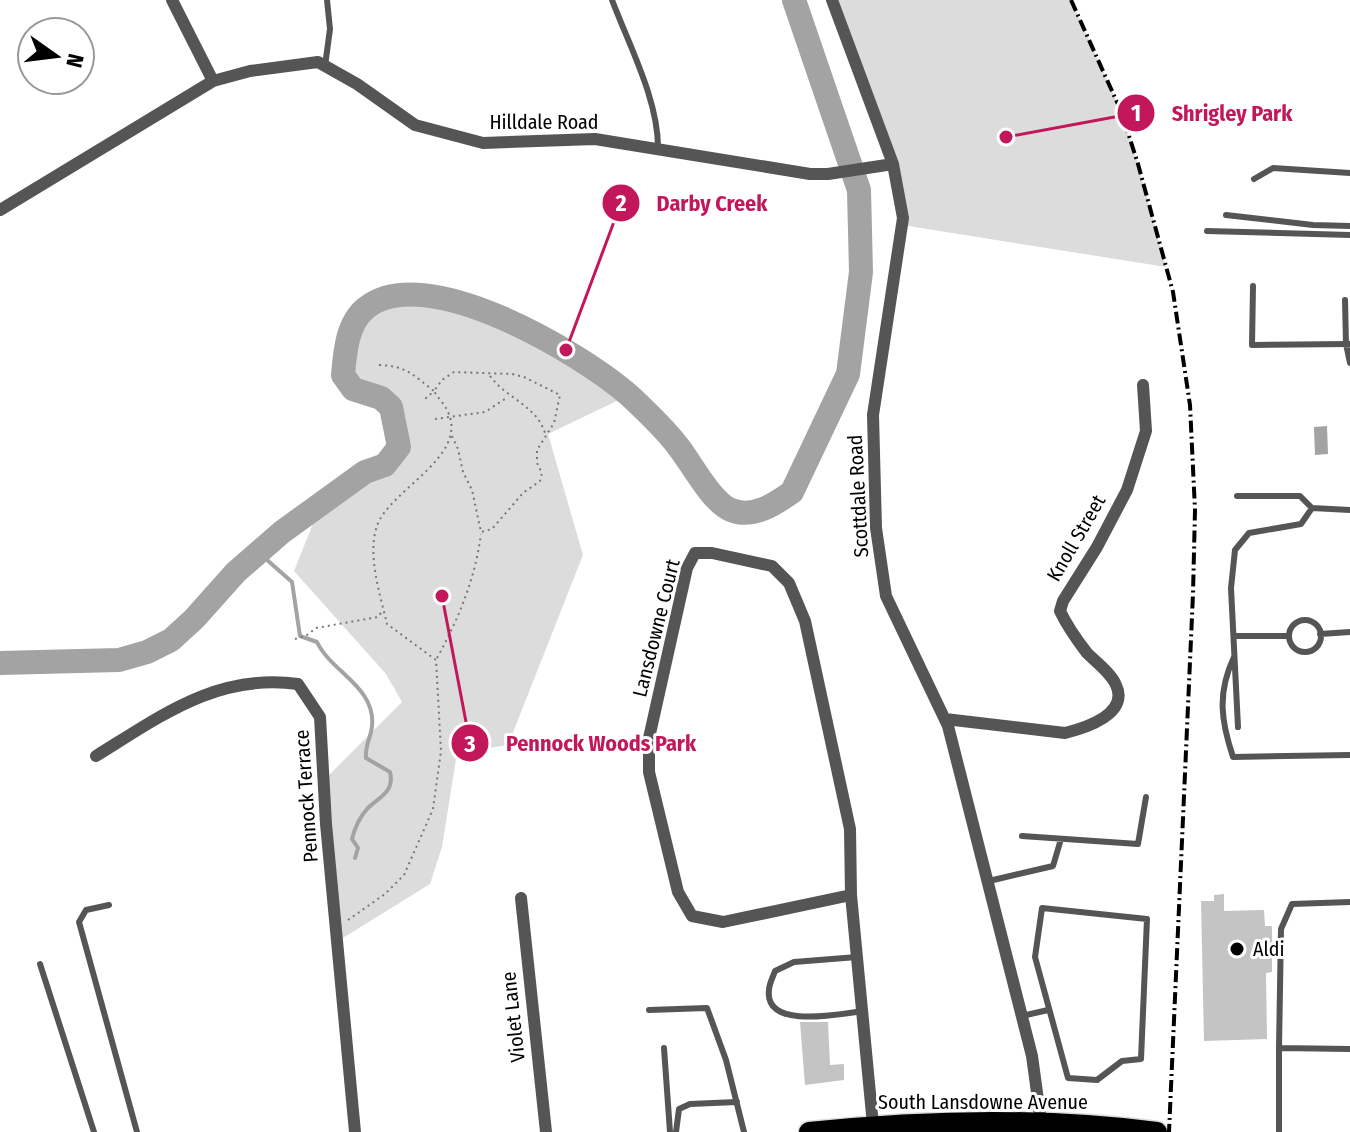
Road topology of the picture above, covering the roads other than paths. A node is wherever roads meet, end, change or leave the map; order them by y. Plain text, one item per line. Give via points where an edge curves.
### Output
1 (172, 0) edge
2 (327, 0) edge
3 (612, 0) edge
4 (832, 0) edge
5 (325, 66) junction
6 (213, 81) junction
7 (658, 150) junction
8 (887, 165) junction
9 (1350, 173) edge
10 (1254, 179) dead end
11 (0, 210) edge
12 (1226, 215) dead end
13 (1350, 226) edge
14 (1207, 231) dead end
15 (1350, 235) edge
16 (1253, 286) dead end
17 (1345, 300) dead end
18 (1348, 344) edge
19 (1350, 363) edge
20 (1143, 385) dead end
21 (1237, 496) dead end
22 (1312, 508) junction
23 (1350, 510) edge
24 (1350, 632) edge
25 (1320, 634) junction
26 (1234, 636) junction
27 (1289, 636) junction
28 (1235, 657) junction
29 (945, 719) junction
30 (1238, 727) dead end
31 (1350, 755) edge
32 (96, 756) dead end
33 (1146, 797) dead end
34 (1022, 836) dead end
35 (1061, 839) junction
36 (989, 881) junction
37 (851, 895) junction
38 (521, 898) dead end
39 (1350, 902) edge
40 (109, 905) dead end
41 (857, 957) junction
42 (40, 964) dead end
43 (649, 1010) dead end
44 (1048, 1010) junction
45 (863, 1011) junction
46 (1022, 1016) junction
47 (664, 1048) dead end
48 (1279, 1048) junction
49 (1350, 1049) edge
50 (737, 1102) junction
51 (1041, 1122) junction
52 (873, 1125) junction
53 (956, 1128) edge
54 (1103, 1129) edge
55 (94, 1132) edge
56 (137, 1132) edge
57 (355, 1132) edge
58 (546, 1132) edge
59 (673, 1132) edge
60 (744, 1132) edge
61 (811, 1132) edge
62 (1154, 1132) edge
63 (1279, 1132) edge

1 - 6 street
2 - 5 lane
3 - 7 lane via 659,128
4 - 8 street, Scottdale Road
5 - 6 street, Hilldale Road via 318,62 264,69
5 - 7 street, Hilldale Road via 415,125 483,143 595,139
6 - 11 street, Hilldale Road
7 - 8 street, Hilldale Road via 810,174
8 - 29 street, Scottdale Road via 903,218 873,415 876,528 886,596
9 - 10 lane via 1273,168
12 - 13 lane
14 - 15 lane
16 - 18 lane via 1252,345
17 - 18 lane
18 - 19 lane
20 - 29 street, Knoll Street via 1146,431 1127,490 1060,611 1085,650 1116,683 1115,707 1083,729 1065,733
21 - 22 lane via 1300,496
22 - 23 lane
22 - 26 lane via 1301,524 1249,533 1235,550
24 - 25 lane
25 - 27 lane via 1313,623 1302,620
25 - 27 lane via 1317,646 1307,652 1293,646
26 - 27 lane
26 - 28 lane
28 - 30 lane
28 - 31 lane via 1221,694 1233,757
29 - 36 street, Scottdale Road
32 - 57 street, Pennock Terrace via 211,691 271,681 298,684 320,717
33 - 35 lane via 1138,844
34 - 35 lane
35 - 36 lane via 1053,866
36 - 46 street, Scottdale Road
37 - 37 street, Lansdowne Court via 850,829 805,621 789,583 772,566 695,553 687,568 649,738 649,772 678,892 692,916 723,922
37 - 41 street, Lansdowne Court
38 - 58 street, Violet Lane
39 - 48 lane via 1292,904 1281,929
40 - 56 lane via 86,910 79,922
41 - 45 street, Lansdowne Court
41 - 45 lane via 794,962 775,971 768,991 771,1005 790,1016
42 - 55 lane
43 - 50 lane via 707,1008
44 - 44 lane via 1068,1078 1097,1080 1122,1061 1141,1059 1147,919 1042,908 1035,957
44 - 46 lane
45 - 52 street, Lansdowne Court
46 - 51 street, Scottdale Road
47 - 59 lane
48 - 49 lane
48 - 63 lane
50 - 59 lane via 679,1109
50 - 60 lane
51 - 53 main road, South Lansdowne Avenue
51 - 54 main road, South Lansdowne Avenue
52 - 53 main road, South Lansdowne Avenue
52 - 61 main road, South Lansdowne Avenue
54 - 62 main road, South Lansdowne Avenue

